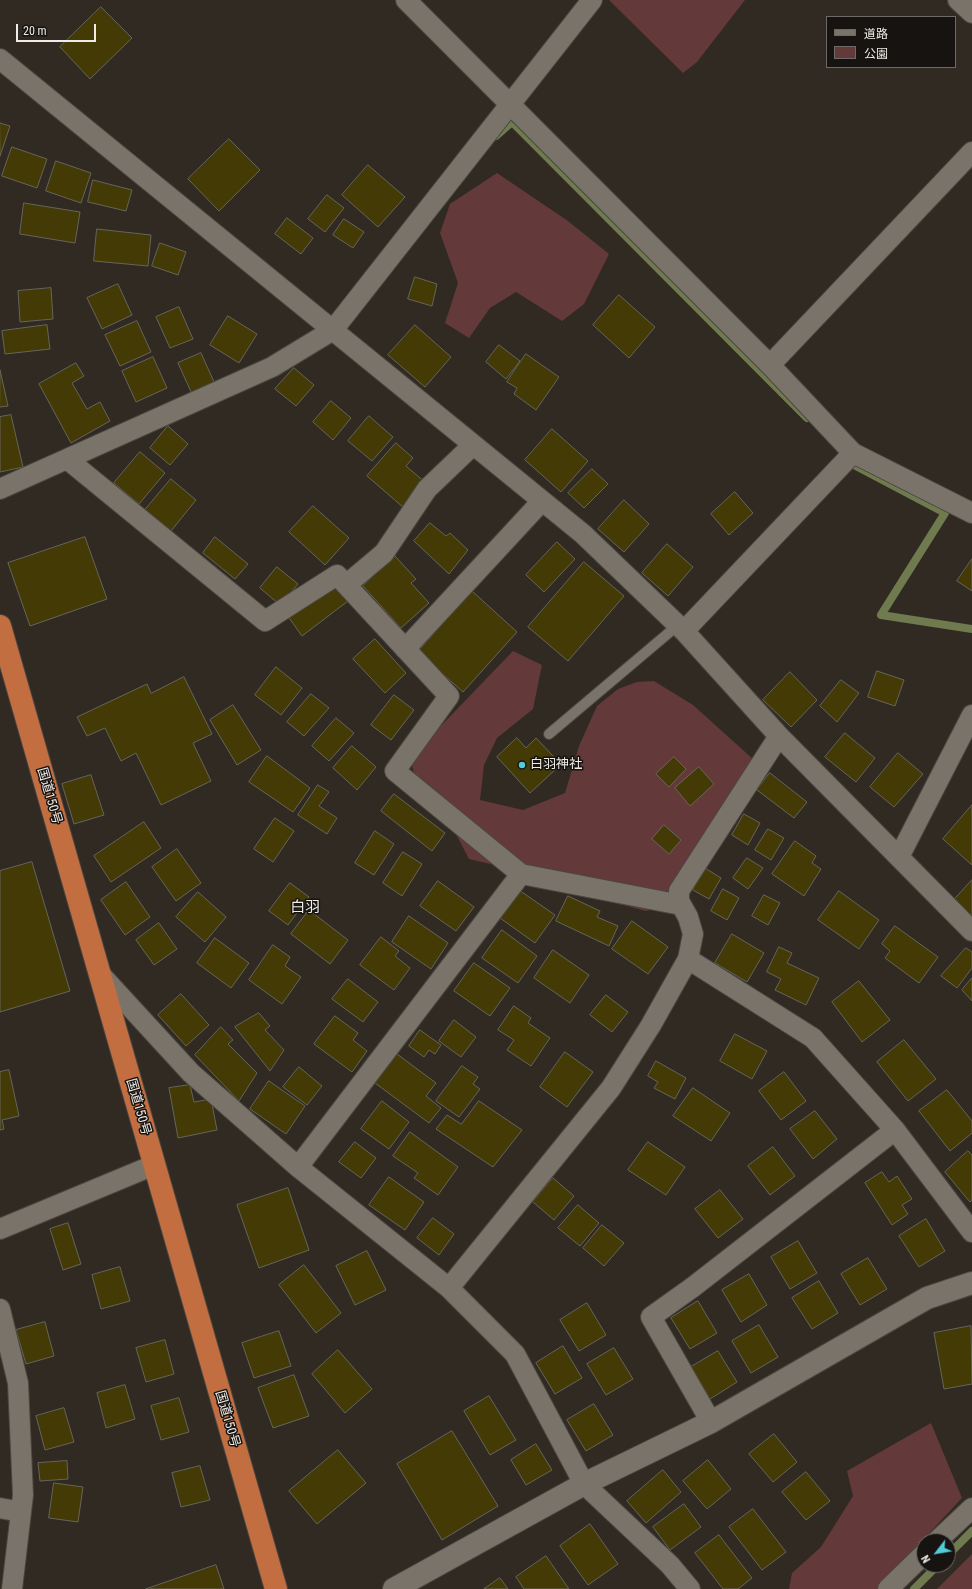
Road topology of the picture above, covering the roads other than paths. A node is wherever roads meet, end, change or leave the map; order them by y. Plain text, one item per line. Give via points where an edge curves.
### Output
1 (406, 0) edge
2 (592, 0) edge
3 (958, 0) edge
4 (972, 13) edge
5 (0, 59) edge
6 (509, 104) junction
7 (972, 152) edge
8 (333, 330) junction
9 (770, 365) junction
10 (473, 445) junction
11 (853, 453) junction
12 (67, 459) junction
13 (0, 489) edge
14 (542, 501) junction
15 (972, 513) edge
16 (346, 585) junction
17 (0, 626) edge
18 (681, 628) junction
19 (405, 649) junction
20 (972, 715) edge
21 (549, 734) dead end
22 (779, 736) junction
23 (898, 856) junction
24 (522, 874) junction
25 (681, 905) junction
26 (972, 931) edge
27 (688, 959) junction
28 (100, 974) junction
29 (895, 1130) junction
30 (154, 1165) junction
31 (298, 1167) junction
32 (0, 1230) edge
33 (972, 1232) edge
34 (972, 1283) edge
35 (449, 1288) junction
36 (0, 1309) edge
37 (711, 1422) junction
38 (584, 1484) junction
39 (0, 1508) edge
40 (972, 1508) edge
41 (21, 1512) junction
42 (945, 1533) edge
43 (916, 1562) edge
44 (12, 1589) edge
45 (276, 1589) edge
46 (394, 1589) edge
47 (690, 1589) edge
48 (888, 1589) edge

1 - 6 street
2 - 6 street
3 - 4 street
5 - 8 street
6 - 8 street
6 - 9 street
7 - 9 street
8 - 10 street
8 - 12 street via 272,367
9 - 11 street
10 - 14 street
10 - 16 street via 427,489 384,553
11 - 15 street
11 - 18 street
12 - 13 street
12 - 16 street via 265,621 337,575
14 - 18 street via 582,534
14 - 19 street
16 - 19 street
17 - 28 highway, 国道150号
18 - 21 lane
18 - 22 street
19 - 24 street via 449,696 395,771
20 - 23 street
22 - 23 street
22 - 25 street via 679,891
23 - 26 street
24 - 25 street
24 - 31 street
25 - 27 street via 688,916 693,934
27 - 29 street via 813,1038
27 - 35 street via 651,1025 610,1088
28 - 30 highway, 国道150号
28 - 31 street via 190,1073
29 - 33 street
29 - 37 street via 693,1287 650,1317
30 - 32 street
30 - 45 highway, 国道150号
31 - 35 street
34 - 37 street via 927,1298
35 - 38 street via 515,1354
36 - 41 street via 18,1383
37 - 38 street
38 - 46 street
38 - 47 street via 670,1565
39 - 41 street
40 - 42 street
41 - 44 street
43 - 48 street

